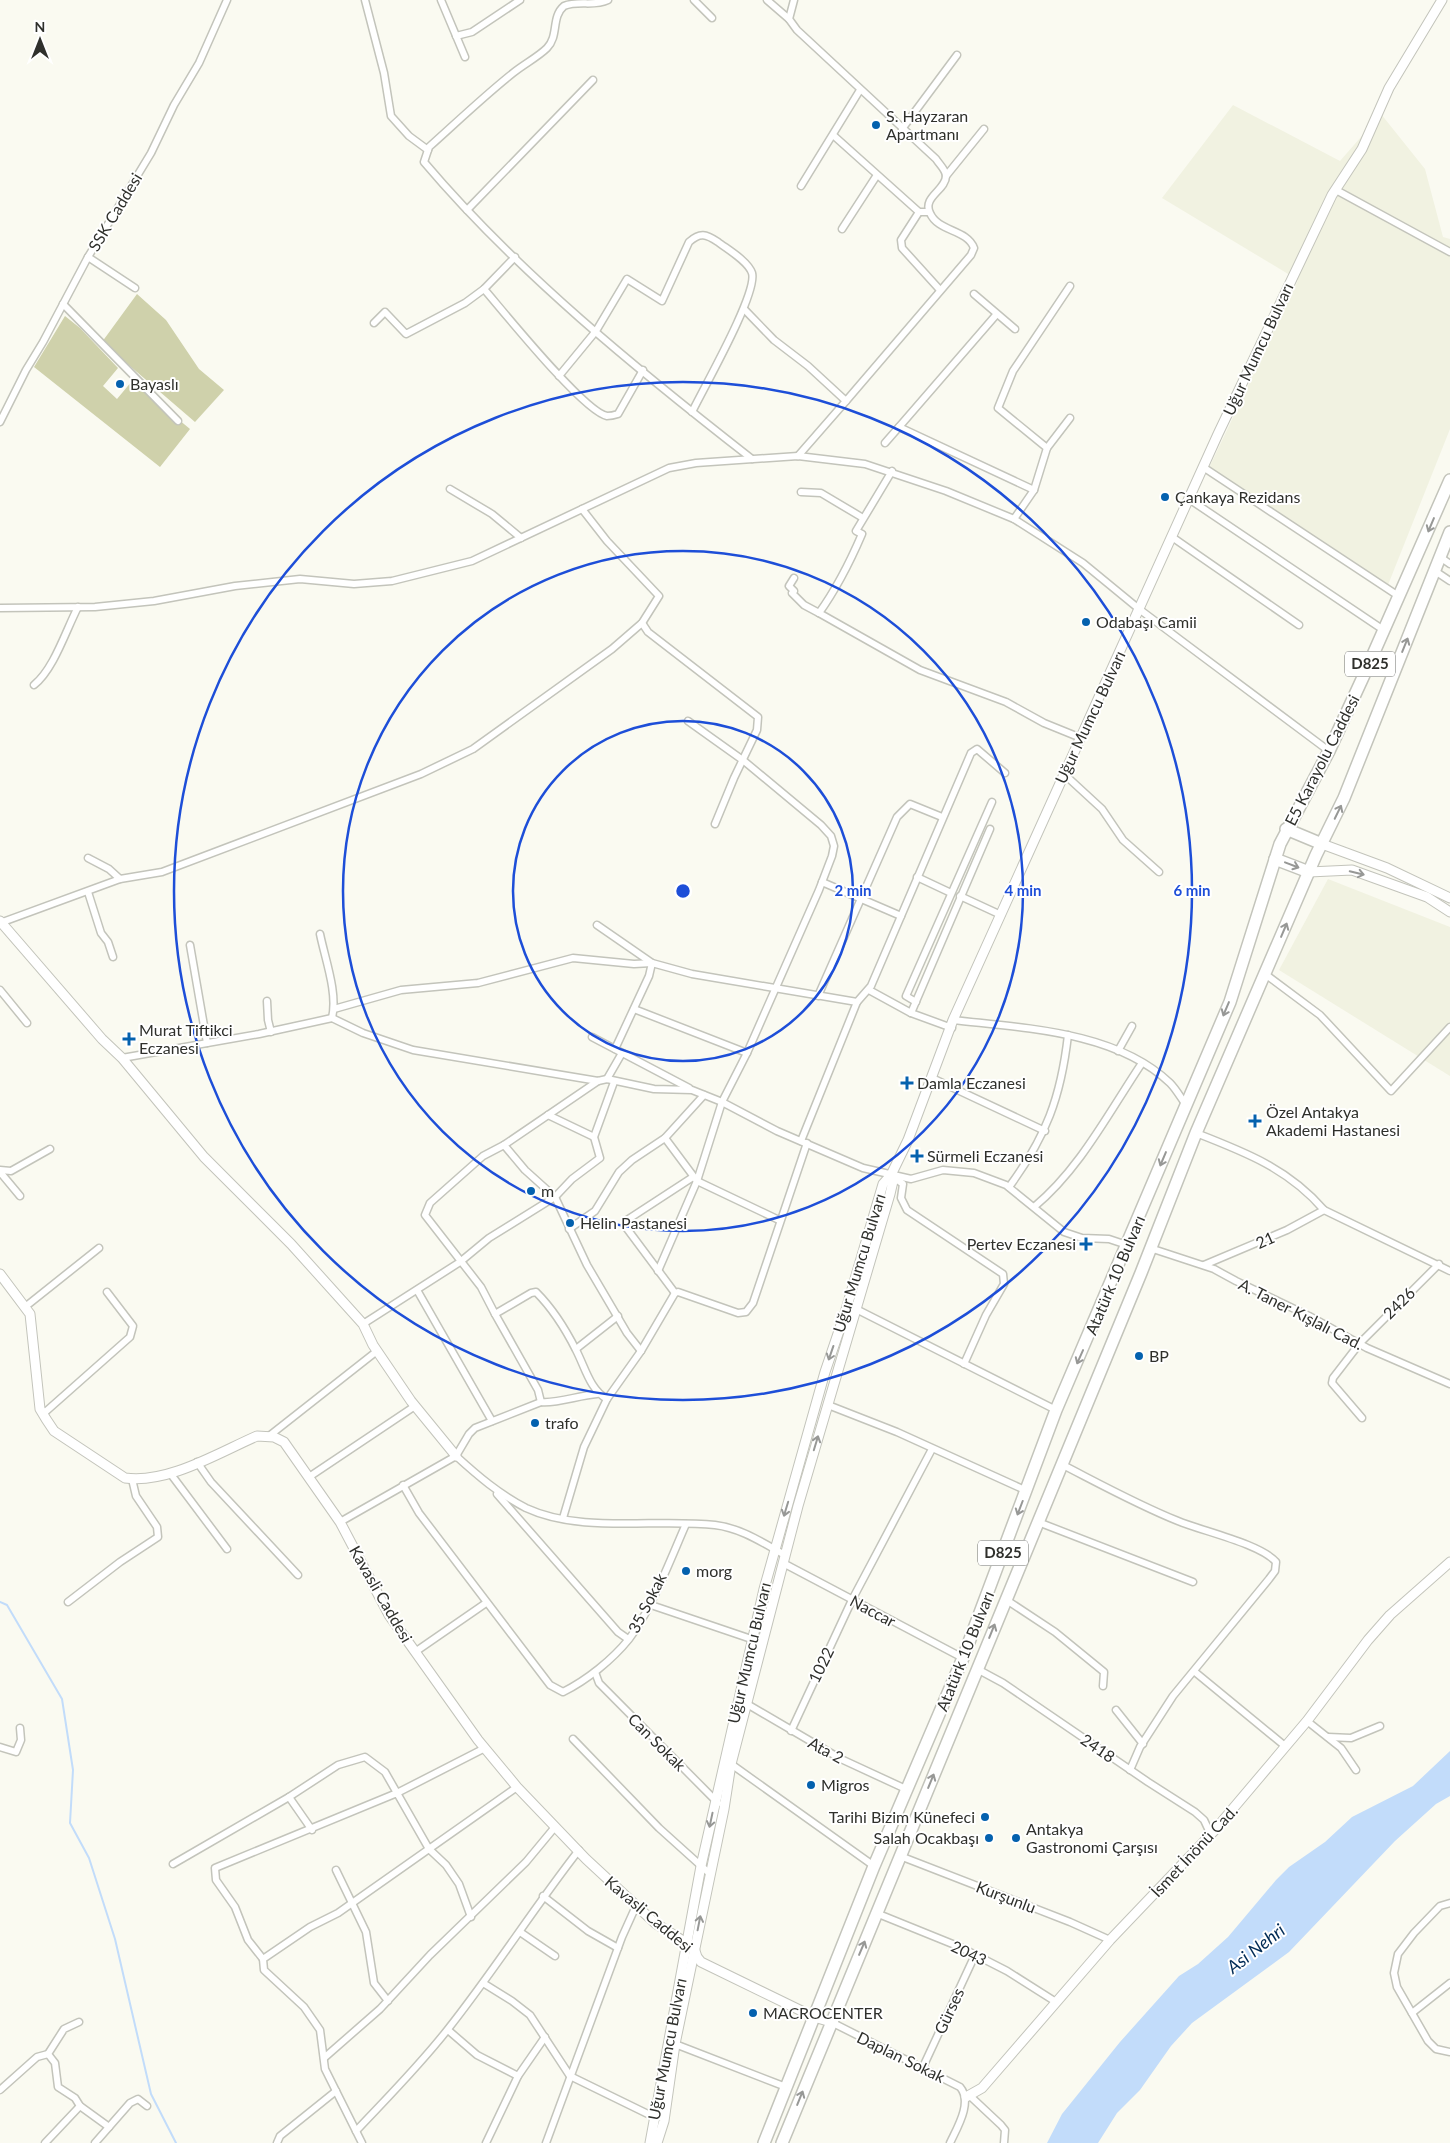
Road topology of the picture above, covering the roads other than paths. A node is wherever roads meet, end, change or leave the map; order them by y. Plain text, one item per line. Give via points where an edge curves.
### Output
1 (228, 0) edge
2 (365, 0) edge
3 (441, 0) edge
4 (520, 0) edge
5 (608, 0) edge
6 (694, 0) edge
7 (767, 0) edge
8 (794, 0) edge
9 (1442, 0) edge
10 (712, 18) dead end
11 (789, 19) junction
12 (456, 36) junction
13 (957, 55) dead end
14 (465, 57) dead end
15 (593, 80) dead end
16 (860, 90) junction
17 (902, 129) junction
18 (984, 129) dead end
19 (833, 135) junction
20 (428, 150) junction
21 (877, 175) junction
22 (946, 176) junction
23 (801, 186) dead end
24 (1336, 190) junction
25 (467, 210) junction
26 (920, 212) junction
27 (929, 212) junction
28 (842, 229) dead end
29 (1450, 252) edge
30 (88, 257) junction
31 (515, 257) junction
32 (1070, 286) dead end
33 (135, 288) dead end
34 (484, 288) junction
35 (940, 290) junction
36 (974, 294) dead end
37 (63, 304) junction
38 (744, 308) junction
39 (996, 315) junction
40 (374, 323) dead end
41 (1015, 329) dead end
42 (596, 331) junction
43 (643, 370) junction
44 (559, 376) junction
45 (846, 401) junction
46 (692, 412) junction
47 (1070, 418) dead end
48 (178, 421) dead end
49 (0, 422) edge
50 (899, 427) junction
51 (885, 443) dead end
52 (1047, 448) junction
53 (798, 456) junction
54 (752, 459) junction
55 (1203, 467) junction
56 (892, 471) junction
57 (1450, 480) edge
58 (450, 489) dead end
59 (1034, 490) junction
60 (802, 492) dead end
61 (1188, 499) junction
62 (582, 509) junction
63 (863, 518) junction
64 (1014, 519) junction
65 (1450, 532) edge
66 (1172, 537) junction
67 (521, 538) junction
68 (1445, 560) edge
69 (1435, 571) junction
70 (794, 578) dead end
71 (1450, 581) edge
72 (1400, 597) junction
73 (78, 607) junction
74 (0, 608) edge
75 (1139, 609) junction
76 (819, 613) junction
77 (642, 623) junction
78 (1299, 625) dead end
79 (1385, 631) junction
80 (34, 685) dead end
81 (688, 721) dead end
82 (1080, 738) junction
83 (1328, 751) junction
84 (744, 761) junction
85 (1005, 773) dead end
86 (1064, 774) junction
87 (992, 802) dead end
88 (942, 817) junction
89 (715, 824) dead end
90 (990, 829) dead end
91 (1286, 829) junction
92 (1322, 844) junction
93 (88, 858) dead end
94 (1274, 859) junction
95 (1159, 872) dead end
96 (1309, 872) junction
97 (917, 877) junction
98 (120, 879) junction
99 (822, 882) junction
100 (954, 886) junction
101 (88, 892) junction
102 (950, 896) junction
103 (960, 896) junction
104 (1450, 898) edge
105 (862, 899) junction
106 (1450, 912) edge
107 (1001, 915) junction
108 (901, 916) junction
109 (0, 922) edge
110 (597, 925) dead end
111 (320, 934) dead end
112 (190, 944) dead end
113 (113, 957) dead end
114 (652, 963) junction
115 (1242, 963) joint
116 (1265, 974) junction
117 (775, 988) junction
118 (0, 990) edge
119 (869, 990) junction
120 (818, 996) junction
121 (266, 1001) dead end
122 (857, 1002) junction
123 (916, 1002) junction
124 (334, 1009) junction
125 (634, 1009) junction
126 (912, 1013) junction
127 (332, 1018) junction
128 (28, 1023) dead end
129 (952, 1024) junction
130 (1132, 1026) dead end
131 (1450, 1027) edge
132 (272, 1032) junction
133 (1068, 1035) junction
134 (592, 1037) dead end
135 (207, 1043) junction
136 (619, 1051) junction
137 (1118, 1051) junction
138 (747, 1053) junction
139 (122, 1058) junction
140 (1142, 1063) junction
141 (932, 1078) junction
142 (598, 1080) junction
143 (611, 1080) junction
144 (692, 1090) junction
145 (704, 1095) junction
146 (722, 1102) junction
147 (1186, 1104) junction
148 (548, 1115) junction
149 (1045, 1131) junction
150 (1196, 1134) junction
151 (594, 1137) junction
152 (665, 1138) junction
153 (804, 1142) junction
154 (504, 1145) junction
155 (50, 1149) dead end
156 (0, 1171) edge
157 (891, 1175) junction
158 (695, 1179) junction
159 (1009, 1187) junction
160 (20, 1196) dead end
161 (555, 1197) junction
162 (1034, 1207) junction
163 (1324, 1210) junction
164 (779, 1220) junction
165 (569, 1229) junction
166 (1127, 1244) junction
167 (100, 1248) dead end
168 (1150, 1248) junction
169 (460, 1262) junction
170 (1439, 1264) junction
171 (1204, 1265) junction
172 (658, 1271) junction
173 (1450, 1271) edge
174 (0, 1274) edge
175 (417, 1290) junction
176 (106, 1292) dead end
177 (675, 1293) junction
178 (25, 1306) junction
179 (856, 1310) junction
180 (495, 1314) junction
181 (618, 1316) junction
182 (363, 1324) junction
183 (1360, 1343) junction
184 (576, 1349) junction
185 (377, 1351) junction
186 (641, 1351) junction
187 (964, 1364) junction
188 (1450, 1384) edge
189 (597, 1394) junction
190 (607, 1399) junction
191 (542, 1402) junction
192 (828, 1405) junction
193 (415, 1406) junction
194 (1056, 1410) junction
195 (43, 1414) junction
196 (1362, 1418) dead end
197 (492, 1421) junction
198 (269, 1436) junction
199 (932, 1449) junction
200 (456, 1456) junction
201 (197, 1462) junction
202 (1061, 1464) junction
203 (170, 1473) junction
204 (309, 1477) junction
205 (132, 1479) junction
206 (403, 1485) junction
207 (493, 1489) junction
208 (1027, 1491) junction
209 (563, 1518) junction
210 (340, 1522) junction
211 (1038, 1522) junction
212 (686, 1524) junction
213 (227, 1549) dead end
214 (774, 1549) junction
215 (784, 1559) junction
216 (1450, 1562) edge
217 (298, 1576) dead end
218 (1192, 1582) dead end
219 (1005, 1599) junction
220 (852, 1600) junction
221 (68, 1602) dead end
222 (486, 1603) junction
223 (648, 1604) junction
224 (628, 1639) junction
225 (753, 1639) junction
226 (763, 1642) junction
227 (415, 1652) junction
228 (963, 1658) junction
229 (977, 1669) junction
230 (594, 1672) junction
231 (1195, 1672) junction
232 (1103, 1686) dead end
233 (747, 1704) junction
234 (1116, 1710) dead end
235 (1307, 1721) junction
236 (1380, 1726) dead end
237 (20, 1728) dead end
238 (790, 1731) junction
239 (1328, 1737) junction
240 (573, 1739) dead end
241 (1143, 1744) junction
242 (0, 1746) edge
243 (1285, 1746) junction
244 (485, 1748) junction
245 (731, 1764) junction
246 (1130, 1770) junction
247 (1356, 1770) dead end
248 (517, 1787) junction
249 (908, 1790) junction
250 (397, 1793) junction
251 (289, 1796) junction
252 (716, 1801) junction
253 (724, 1809) junction
254 (555, 1827) junction
255 (312, 1830) junction
256 (1211, 1835) junction
257 (429, 1849) junction
258 (579, 1850) junction
259 (900, 1856) junction
260 (173, 1864) dead end
261 (701, 1866) junction
262 (874, 1866) junction
263 (336, 1870) dead end
264 (709, 1873) junction
265 (543, 1896) junction
266 (351, 1902) junction
267 (1450, 1903) edge
268 (636, 1906) junction
269 (876, 1914) junction
270 (471, 1917) junction
271 (520, 1932) junction
272 (1110, 1940) junction
273 (686, 1943) junction
274 (618, 1948) junction
275 (694, 1948) junction
276 (975, 1955) junction
277 (555, 1956) dead end
278 (263, 1959) junction
279 (483, 1983) junction
280 (1450, 1983) edge
281 (388, 2001) junction
282 (1056, 2002) junction
283 (1412, 2013) junction
284 (814, 2017) junction
285 (79, 2022) dead end
286 (831, 2022) junction
287 (448, 2030) junction
288 (545, 2037) junction
289 (675, 2044) junction
290 (1450, 2052) edge
291 (48, 2054) junction
292 (324, 2058) junction
293 (923, 2067) junction
294 (518, 2076) junction
295 (570, 2076) junction
296 (786, 2087) junction
297 (0, 2090) edge
298 (336, 2092) junction
299 (968, 2096) junction
300 (80, 2106) junction
301 (147, 2106) dead end
302 (654, 2117) junction
303 (664, 2122) junction
304 (109, 2127) junction
305 (356, 2131) junction
306 (45, 2143) edge
307 (95, 2143) edge
308 (277, 2143) edge
309 (362, 2143) edge
310 (486, 2143) edge
311 (546, 2143) edge
312 (650, 2143) edge
313 (657, 2143) edge
314 (764, 2143) edge
315 (782, 2143) edge
316 (950, 2143) edge
317 (1004, 2143) edge

1 - 30 street, SSK Caddesi via 151,153
2 - 20 street via 384,73 391,116 409,136
3 - 12 street
4 - 12 street via 488,23
5 - 20 street via 598,3 582,0 564,7 557,15 554,37 548,47 513,73
6 - 10 street
7 - 11 street
8 - 11 street
9 - 24 street, Uğur Mumcu Bulvarı via 1389,88 1362,149
11 - 16 street via 812,46
12 - 14 street
13 - 17 street
15 - 25 street
16 - 17 street
16 - 19 street
17 - 22 street via 936,160
18 - 22 street
19 - 21 street
19 - 23 street
20 - 25 street via 424,162
21 - 26 street
21 - 28 street
22 - 27 street via 929,200
24 - 29 street
24 - 55 street, Uğur Mumcu Bulvarı
25 - 31 street
26 - 27 street
26 - 35 street via 901,240 902,248
27 - 35 street via 936,223 968,239 974,248
30 - 33 street
30 - 37 street, SSK Caddesi
31 - 34 street
31 - 42 street
32 - 52 street via 1014,371 998,408
34 - 40 street via 451,311 406,334 385,312
34 - 44 street
35 - 45 street
36 - 39 street
37 - 48 street
37 - 49 street, SSK Caddesi
38 - 42 street via 753,276 751,270 723,246 702,234 689,242 662,301 626,279
38 - 45 street via 774,340
38 - 46 street
39 - 41 street
39 - 50 street
42 - 43 street
42 - 44 street
43 - 44 street via 618,414 608,416 598,412
43 - 46 street
45 - 53 street
46 - 54 street
47 - 52 street
50 - 51 street
50 - 59 street
52 - 59 street
53 - 54 street
53 - 56 street via 865,464
54 - 62 street via 669,468
55 - 61 street, Uğur Mumcu Bulvarı
55 - 72 street
56 - 63 street
56 - 64 street
57 -> 72 highway, E5 Karayolu Caddesi / D825
58 - 67 street via 492,514
59 - 64 street
60 - 63 street via 822,493
61 - 66 street, Uğur Mumcu Bulvarı
61 - 79 street
62 - 67 street
62 - 77 street via 659,596
63 - 76 street via 856,531 862,534 851,560
64 - 75 street via 1083,563
65 - 68 highway, E5 Karayolu Caddesi / D825
66 - 75 street, Uğur Mumcu Bulvarı
66 - 78 street
67 - 73 street via 472,561 392,581 354,584 300,579 235,586 154,601
68 - 69 highway, E5 Karayolu Caddesi / D825
69 - 71 street
92 -> 69 highway, E5 Karayolu Caddesi / D825 via 1344,798
70 - 76 street via 789,586 794,591 792,593
72 - 79 highway, E5 Karayolu Caddesi / D825
73 - 74 street
73 - 80 street via 42,678
75 - 82 street, Uğur Mumcu Bulvarı
75 - 83 street
76 - 82 street via 920,670 1006,702
77 - 84 street via 648,632 758,717 757,730
77 - 98 street via 612,649 473,749 422,774 162,872
79 - 83 highway, E5 Karayolu Caddesi / D825
81 - 84 street
82 - 86 street, Uğur Mumcu Bulvarı
83 - 91 highway, E5 Karayolu Caddesi / D825
84 - 89 street
84 - 99 street via 831,836 834,846
85 - 88 street via 977,749 971,753
86 - 95 street via 1102,809 1124,840
86 - 107 street, Uğur Mumcu Bulvarı
87 - 100 street
88 - 97 street
88 - 105 street via 910,804 897,816
90 - 103 street
91 - 92 highway
91 - 94 highway, E5 Karayolu Caddesi / D825
92 - 96 highway, E5 Karayolu Caddesi / D825
92 - 104 street via 1387,868
93 - 98 street
94 -> 96 highway
94 - 115 highway, E5 Karayolu Caddesi / D825
96 -> 106 street via 1352,870 1427,897
116 -> 96 highway, E5 Karayolu Caddesi / D825
97 - 102 street
97 - 108 street
98 - 101 street
99 - 105 street
99 - 117 street
100 - 102 street
100 - 103 street
101 - 109 street
101 - 113 street
102 - 103 street
102 - 123 street via 906,996
103 - 107 street
103 - 123 street
105 - 108 street
105 - 120 street
107 - 129 street, Uğur Mumcu Bulvarı
108 - 119 street
109 - 139 street
110 - 114 street
111 - 124 street
112 - 135 street
114 - 117 street via 692,974
114 - 124 street via 573,958 478,984 401,990
114 - 125 street
115 -> 147 highway, Atatürk 10 Bulvarı / D825 via 1230,1002
116 - 131 street via 1320,1015 1392,1091
116 - 150 highway, Atatürk 10 Bulvarı / D825
117 - 120 street
117 - 138 street
118 - 128 street
119 - 122 street
119 - 126 street
120 - 122 street
121 - 132 street
122 - 153 street
123 - 126 street
124 - 127 street
125 - 136 street
125 - 138 street
126 - 129 street
127 - 132 street
127 - 142 street via 363,1033 413,1050
129 - 133 street via 1048,1030
129 - 141 street, Uğur Mumcu Bulvarı
130 - 137 street
132 - 135 street
133 - 137 street
133 - 149 street via 1061,1085
134 - 136 street
135 - 139 street
136 - 143 street
136 - 144 street
137 - 140 street
138 - 146 street
139 - 182 street via 204,1157 291,1244
140 - 147 street via 1171,1083
140 - 162 street via 1074,1165 1051,1193
141 - 149 street
141 - 157 street, Uğur Mumcu Bulvarı
142 - 143 street
142 - 148 street
143 - 144 street via 654,1088
143 - 151 street
144 - 145 street
145 - 146 street
145 - 152 street
146 - 153 street
146 - 158 street
147 -> 166 highway, Atatürk 10 Bulvarı / D825
148 - 151 street
148 - 154 street
149 - 159 street via 1031,1158
150 - 163 street via 1255,1156 1304,1189
150 - 168 highway, Atatürk 10 Bulvarı / D825
151 - 161 street via 600,1158
152 - 158 street
152 - 165 street via 619,1172 595,1211
153 - 157 street via 862,1168
153 - 164 street
154 - 161 street via 525,1170
154 - 169 street via 484,1156 426,1208 425,1215
155 - 156 street via 11,1171
156 - 160 street
157 - 159 street via 911,1179 929,1172 958,1170
157 - 179 street, Uğur Mumcu Bulvarı via 890,1194
157 - 187 street via 903,1184 901,1198 907,1210 1002,1274 1004,1284
157 -> 214 street, Uğur Mumcu Bulvarı via 883,1184
158 - 164 street
158 - 172 street
158 - 172 street via 627,1220 625,1226
159 - 162 street
161 - 165 street
161 - 169 street via 489,1238
162 - 166 street via 1064,1232 1082,1238 1110,1239
163 - 170 street
163 - 171 street, 21 via 1287,1230
164 - 177 street via 753,1303 746,1312 738,1313
165 - 181 street
166 -> 194 highway, Atatürk 10 Bulvarı / D825
167 - 178 street
168 - 171 street, A. Taner Kışlalı Cad.
168 - 202 highway, Atatürk 10 Bulvarı / D825
169 - 175 street
169 - 180 street via 481,1286
170 - 173 street
170 - 183 street, 2426
171 - 183 street, A. Taner Kışlalı Cad.
172 - 177 street
174 - 178 street
175 - 182 street
175 - 197 street
176 - 195 street via 133,1326 130,1337
177 - 186 street
178 - 195 street via 33,1330 40,1410
179 - 187 street
179 - 192 street, Uğur Mumcu Bulvarı
180 - 184 street via 536,1292
180 - 191 street
181 - 184 street
181 - 186 street
182 - 185 street
183 - 188 street, A. Taner Kışlalı Cad.
183 - 196 street, 2426 via 1332,1383
184 - 189 street
185 - 193 street
185 - 198 street
186 - 190 street
187 - 194 street
189 - 190 street
189 - 191 street
190 - 209 street via 584,1447
191 - 197 street
192 - 199 street
215 -> 192 street, Uğur Mumcu Bulvarı
193 - 200 street
193 - 204 street
194 - 208 highway, Atatürk 10 Bulvarı / D825
195 - 205 street via 54,1431 125,1478
197 - 200 street via 475,1428
198 - 201 street via 257,1436
198 - 204 street, Kavasli Caddesi via 284,1442
199 - 208 street
199 - 220 street, 1022
200 - 206 street
200 - 207 street
201 - 203 street
201 - 217 street via 211,1482
202 - 211 highway, Atatürk 10 Bulvarı / D825
202 - 231 street via 1136,1503 1270,1555 1276,1562 1275,1570
203 - 205 street
203 - 213 street
204 - 210 street, Kavasli Caddesi
205 - 221 street via 136,1496 156,1527 158,1537
206 - 210 street
206 - 222 street, 35 Sokak via 419,1513
207 - 209 street, Naccar via 528,1508
207 - 224 street via 618,1632
208 -> 228 highway, Atatürk 10 Bulvarı / D825
209 - 212 street, Naccar via 623,1524
210 - 227 street, Kavasli Caddesi via 390,1615
211 - 218 street
211 - 219 highway, Atatürk 10 Bulvarı / D825
212 - 214 street, Naccar via 737,1530
212 - 223 street, 35 Sokak
214 - 215 street, Naccar
214 - 225 street, Uğur Mumcu Bulvarı
215 - 220 street, Naccar
215 - 226 street, Uğur Mumcu Bulvarı
216 - 235 street, İsmet İnönü Cad. via 1390,1615
229 -> 219 highway, Atatürk 10 Bulvarı / D825
219 - 232 street via 1055,1632 1104,1672
220 - 228 street, Naccar
220 - 238 street, 1022
222 - 227 street
222 - 230 street, 35 Sokak via 556,1690 563,1692
223 - 224 street, 35 Sokak
223 - 225 street
224 - 230 street, 35 Sokak
225 - 226 street
225 - 252 street, Uğur Mumcu Bulvarı
226 - 233 street, Uğur Mumcu Bulvarı
227 - 244 street, Kavasli Caddesi
228 - 249 highway, Atatürk 10 Bulvarı / D825
229 - 246 street, 2418 via 1003,1683
259 -> 229 highway, Atatürk 10 Bulvarı / D825
230 - 252 street, Can Sokak via 599,1683
231 - 241 street via 1173,1696
231 - 243 street
233 - 238 street, Ata 2
233 - 245 street, Uğur Mumcu Bulvarı
234 - 241 street
235 - 239 street
235 - 243 street, İsmet İnönü Cad.
236 - 239 street via 1351,1738
237 - 242 street via 21,1740 16,1752
238 - 249 street, Ata 2
239 - 247 street
240 - 261 street via 659,1828
241 - 246 street
243 - 256 street, İsmet İnönü Cad.
244 - 248 street, Kavasli Caddesi
244 - 250 street
245 - 253 street, Uğur Mumcu Bulvarı
245 - 262 street
246 - 256 street, 2418 via 1196,1812
248 - 254 street, Kavasli Caddesi
248 - 257 street
249 - 262 highway, Atatürk 10 Bulvarı / D825
250 - 251 street via 385,1772 364,1757 338,1765
250 - 255 street
250 - 257 street
251 - 255 street
251 - 260 street
252 - 253 street, Can Sokak
252 -> 261 street, Uğur Mumcu Bulvarı
253 - 264 street, Uğur Mumcu Bulvarı
254 - 258 street, Kavasli Caddesi
254 - 270 street via 526,1862
255 - 278 street via 215,1868 216,1880 235,1907 248,1940
256 - 272 street, İsmet İnönü Cad.
257 - 266 street
257 - 270 street via 459,1884
258 - 265 street
258 - 268 street, Kavasli Caddesi
259 - 269 highway, Atatürk 10 Bulvarı / D825
259 - 272 street, Kurşunlu
261 - 264 street
261 - 273 street, Uğur Mumcu Bulvarı
262 - 284 highway, Atatürk 10 Bulvarı / D825
263 - 266 street
275 -> 264 street, Uğur Mumcu Bulvarı
265 - 271 street
265 - 274 street via 588,1931
266 - 278 street
266 - 281 street via 366,1932 374,1983
267 - 283 street via 1440,1906 1423,1922 1396,1959 1394,1980
268 - 273 street, Kavasli Caddesi
268 - 274 street
269 - 276 street, 2043
286 -> 269 highway, Atatürk 10 Bulvarı / D825
270 - 281 street
271 - 277 street
271 - 279 street
272 - 282 street, İsmet İnönü Cad.
273 - 275 street, Kavasli Caddesi
273 - 302 street, Uğur Mumcu Bulvarı
274 - 295 street
275 - 284 street, Kavasli Caddesi via 706,1966
275 - 289 street, Uğur Mumcu Bulvarı
276 - 282 street, 2043
276 - 293 street, Gürses
278 - 292 street via 264,1970 304,2007 320,2030
279 - 287 street
279 - 288 street via 530,2015
280 - 283 street
281 - 292 street
282 - 299 street, İsmet İnönü Cad. via 982,2088
283 - 290 street via 1428,2041 1436,2049
284 - 286 street, Kavasli Caddesi
284 - 296 highway, Atatürk 10 Bulvarı / D825
285 - 291 street via 64,2029
286 - 293 street, Daplan Sokak
315 -> 286 highway, Atatürk 10 Bulvarı / D825
287 - 294 street via 477,2056
287 - 305 street
288 - 294 street
288 - 295 street
289 - 296 street
289 - 303 street, Uğur Mumcu Bulvarı
291 - 297 street via 37,2057
291 - 300 street via 55,2063 58,2086 75,2098
292 - 298 street via 325,2070
293 - 299 street, Daplan Sokak via 960,2086
294 - 310 street
295 - 302 street
295 - 311 street
296 - 314 highway, Atatürk 10 Bulvarı / D825
298 - 305 street
298 - 308 street via 280,2136
299 - 316 street
299 - 317 street, Daplan Sokak via 1002,2124
300 - 304 street
300 - 306 street
301 - 304 street via 138,2100 130,2103
302 - 303 street
302 - 312 street, Uğur Mumcu Bulvarı
303 - 313 street, Uğur Mumcu Bulvarı
304 - 307 street
305 - 309 street

